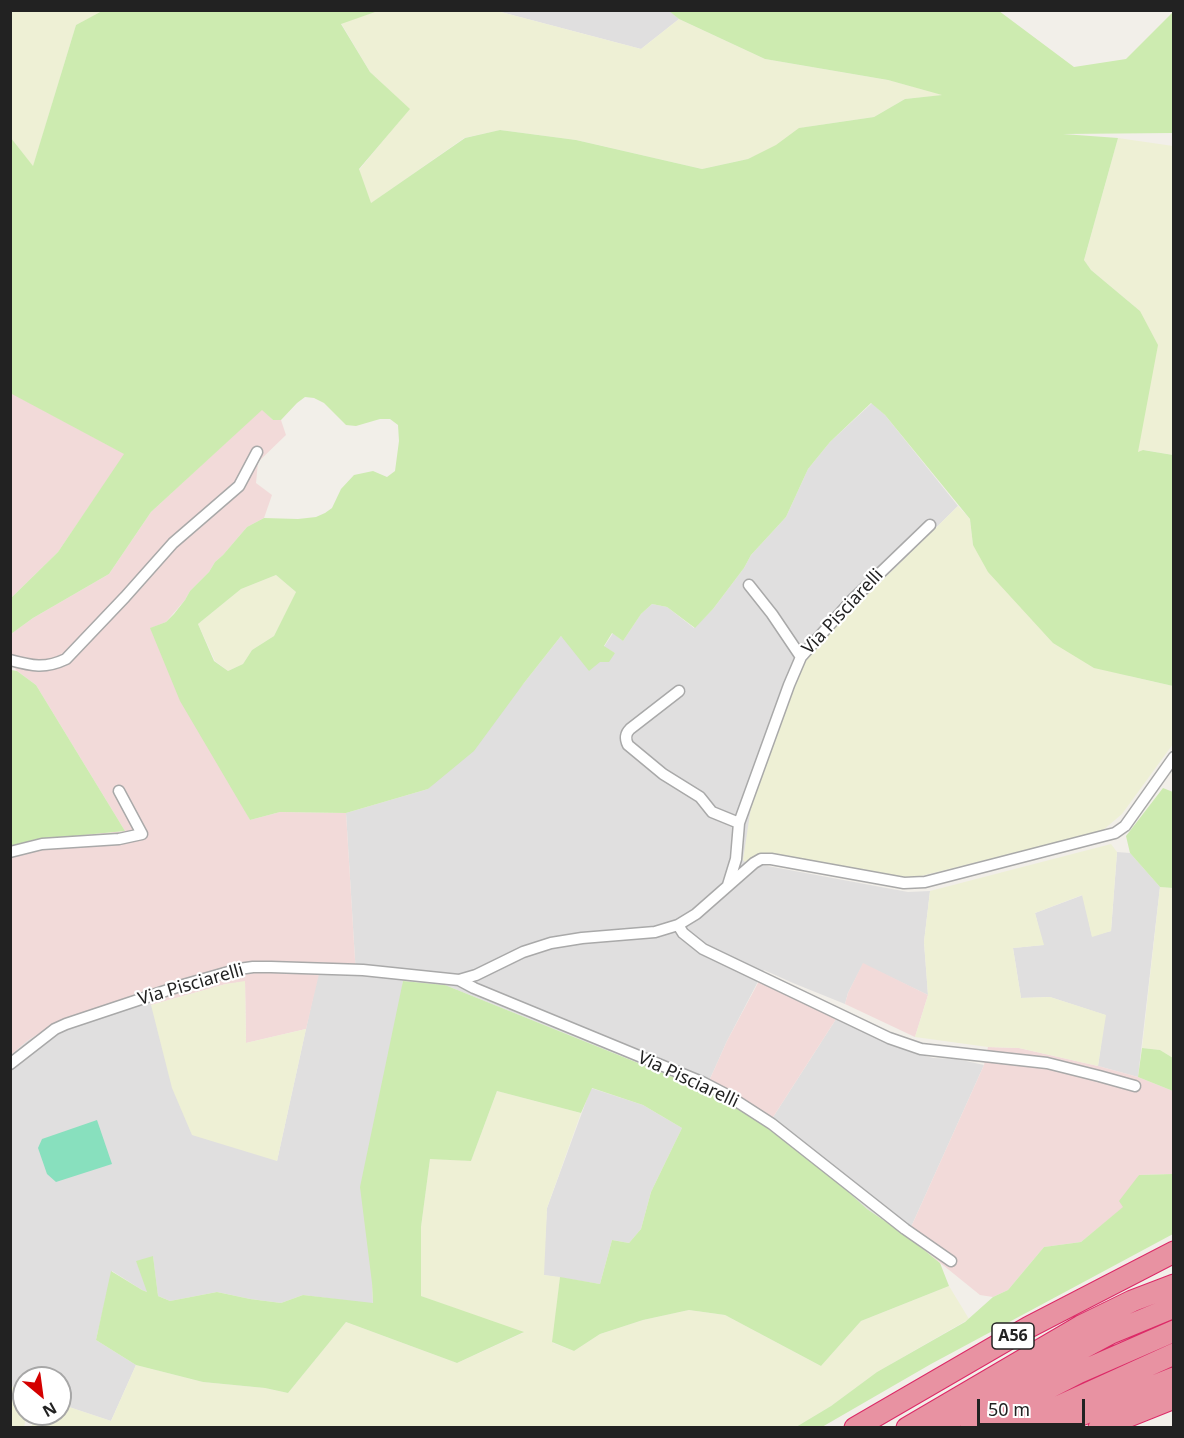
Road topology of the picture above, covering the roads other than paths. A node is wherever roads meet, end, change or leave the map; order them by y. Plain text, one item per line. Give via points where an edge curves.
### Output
1 (258, 452) dead end
2 (930, 525) dead end
3 (749, 585) dead end
4 (801, 657) junction
5 (10, 660) edge
6 (679, 691) dead end
7 (1173, 757) edge
8 (119, 791) dead end
9 (739, 823) junction
10 (10, 852) edge
11 (728, 885) junction
12 (678, 925) junction
13 (459, 980) junction
14 (10, 1064) edge
15 (1135, 1086) dead end
16 (1173, 1252) edge
17 (951, 1262) dead end
18 (1173, 1286) edge
19 (1173, 1295) edge
20 (1173, 1306) edge
21 (1173, 1320) edge
22 (1173, 1331) edge
23 (1173, 1342) edge
24 (1173, 1354) edge
25 (1173, 1365) edge
26 (1173, 1378) edge
27 (1173, 1388) edge
28 (1173, 1398) edge
29 (1173, 1409) edge
30 (855, 1428) edge
31 (907, 1428) edge
32 (917, 1428) edge
33 (934, 1428) edge
34 (953, 1428) edge
35 (971, 1428) edge
36 (992, 1428) edge
37 (1011, 1428) edge
38 (1031, 1428) edge
39 (1048, 1428) edge
40 (1072, 1428) edge
41 (1099, 1428) edge
42 (1126, 1428) edge

1 - 5 street via 239,486 173,543 66,659 45,667
2 - 4 street, Via Pisciarelli
3 - 4 street
4 - 9 street, Via Pisciarelli
6 - 9 street via 630,729 626,741 663,774 700,797 712,812
7 - 11 street, Via Pisciarelli via 1125,826 1107,835 925,882 904,883 761,859
8 - 10 street via 142,834 42,844
9 - 11 street, Via Pisciarelli via 736,859
11 - 12 street, Via Pisciarelli
12 - 13 street, Via Pisciarelli via 655,932 551,943
12 - 15 street via 703,949 889,1038 921,1049 1047,1063
13 - 14 street, Via Pisciarelli via 363,970 239,969 66,1024
13 - 17 street, Via Pisciarelli via 727,1095 772,1124
16 - 30 highway, A56 via 1029,1327
18 - 31 highway via 1080,1326
19 - 32 highway via 1083,1338
20 - 33 highway via 1111,1334
21 - 34 highway via 1083,1359
22 - 35 highway via 1078,1373
23 - 36 highway
24 - 37 highway
25 - 38 highway
26 - 39 highway
27 - 40 highway
28 - 41 highway
29 - 42 highway

